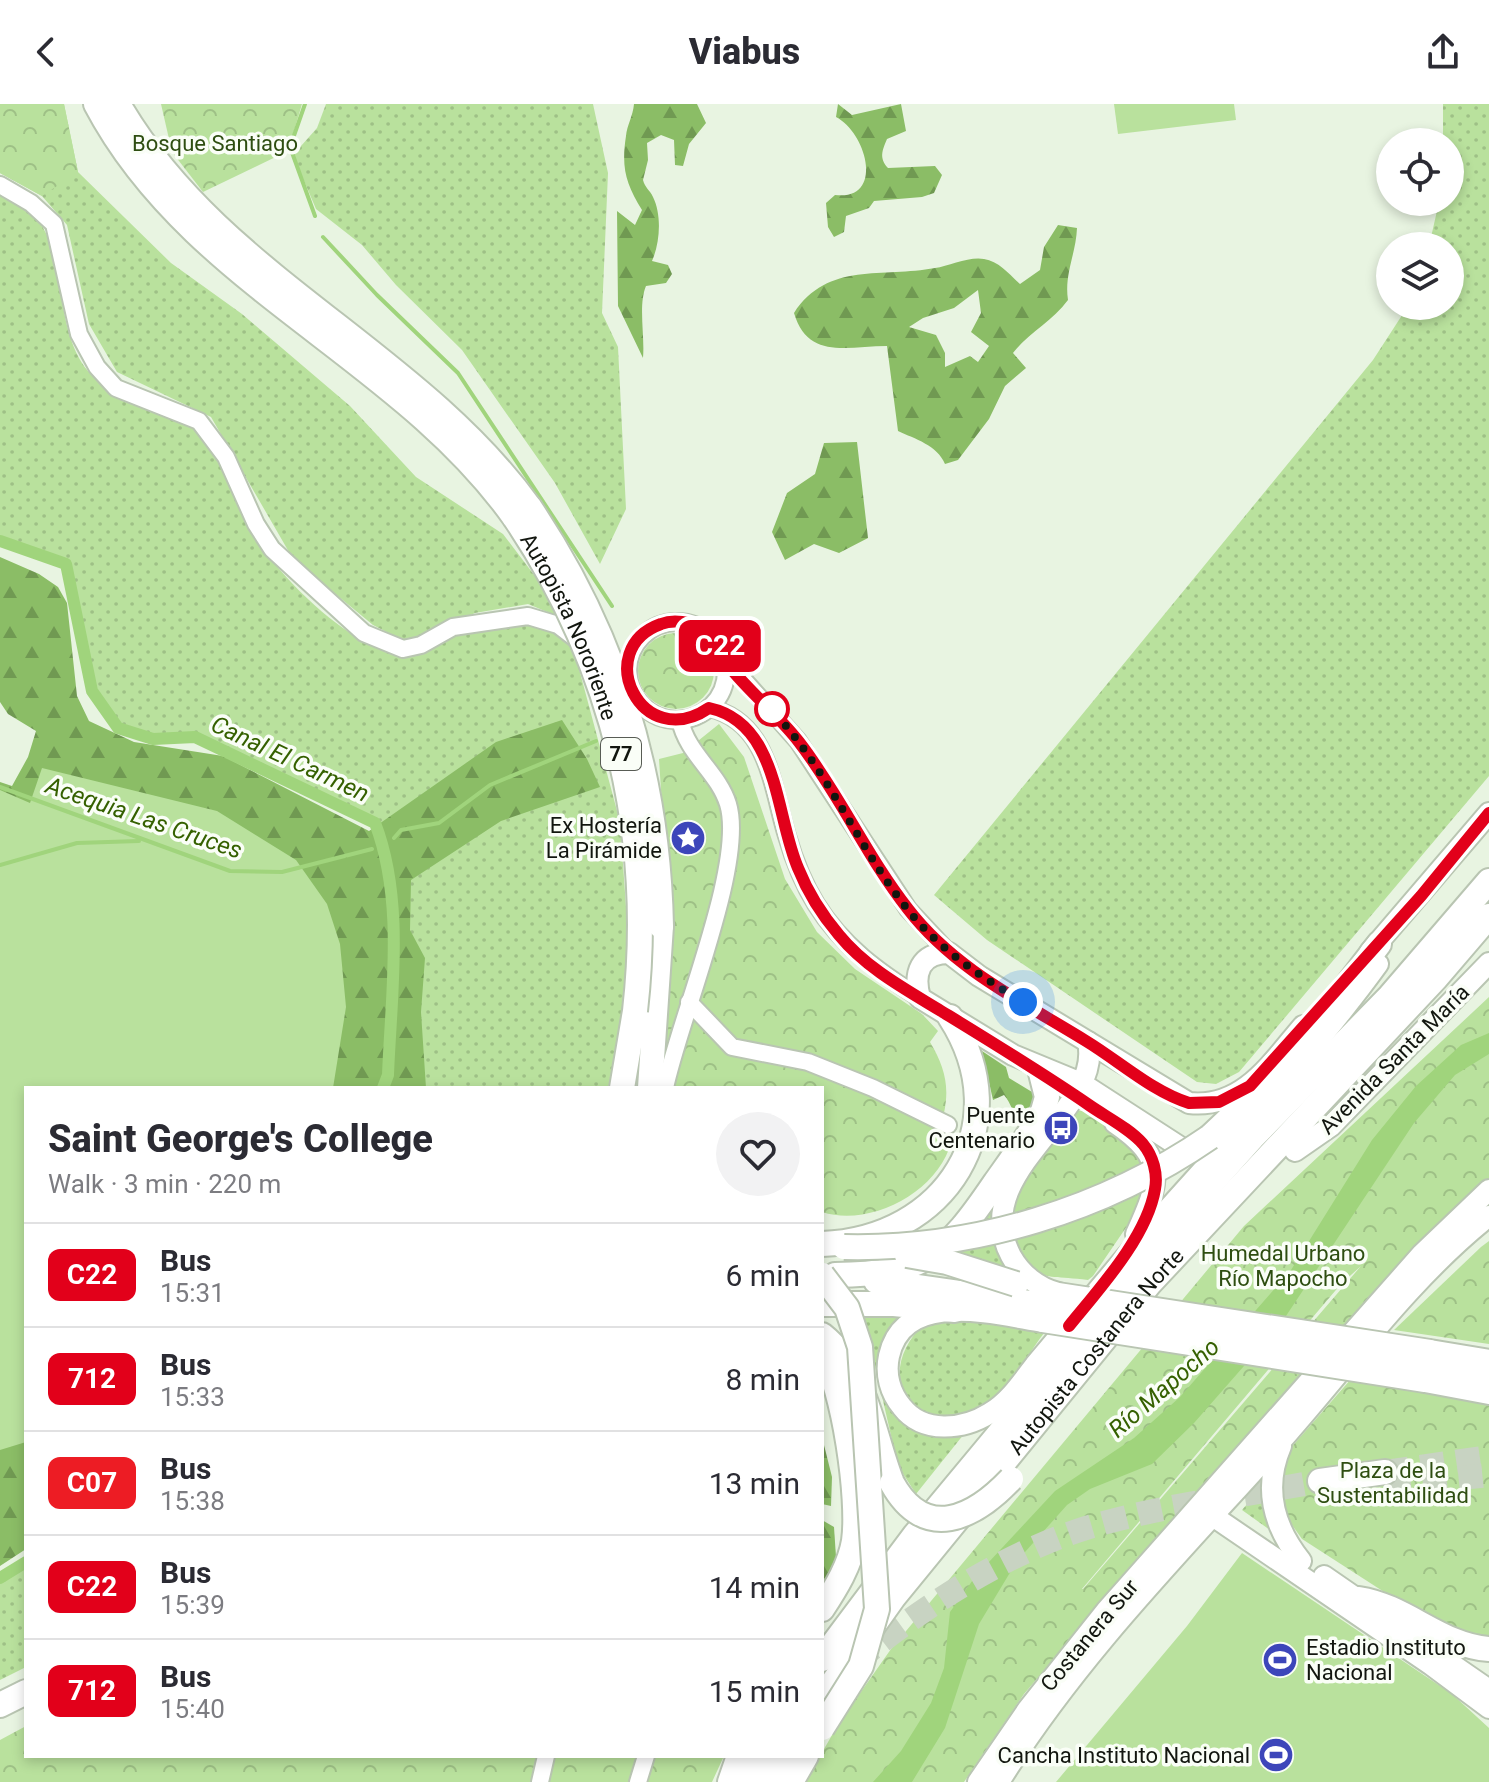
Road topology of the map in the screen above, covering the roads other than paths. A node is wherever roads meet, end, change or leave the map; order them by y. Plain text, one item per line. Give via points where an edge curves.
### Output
1 (96, 104) edge
2 (118, 104) edge
3 (0, 185) edge
4 (522, 513) junction
5 (725, 659) junction
6 (629, 686) junction
7 (709, 708) junction
8 (680, 720) junction
9 (1486, 819) edge
10 (1489, 881) edge
11 (1421, 896) junction
12 (1489, 916) edge
13 (1379, 944) junction
14 (949, 953) junction
15 (1489, 963) edge
16 (920, 998) junction
17 (689, 1002) junction
18 (950, 1017) junction
19 (1088, 1042) junction
20 (1013, 1055) junction
21 (1041, 1073) junction
22 (622, 1086) edge
23 (660, 1086) edge
24 (1077, 1089) junction
25 (948, 1125) dead end
26 (1183, 1149) dead end
27 (1284, 1151) junction
28 (1489, 1190) edge
29 (1489, 1216) edge
30 (830, 1245) edge
31 (1127, 1256) junction
32 (826, 1274) edge
33 (1052, 1301) junction
34 (824, 1304) edge
35 (955, 1310) junction
36 (824, 1337) edge
37 (824, 1354) edge
38 (1489, 1360) edge
39 (1428, 1366) junction
40 (1489, 1377) edge
41 (846, 1381) junction
42 (1489, 1394) edge
43 (1002, 1405) junction
44 (1287, 1433) junction
45 (1386, 1479) tunnel mouth
46 (1321, 1487) tunnel mouth
47 (1212, 1507) junction
48 (1301, 1561) junction
49 (1359, 1599) junction
50 (824, 1605) edge
51 (824, 1632) edge
52 (1489, 1649) edge
53 (824, 1656) edge
54 (1454, 1663) junction
55 (1489, 1671) edge
56 (1489, 1690) edge
57 (24, 1693) edge
58 (824, 1695) edge
59 (0, 1705) edge
60 (1489, 1708) edge
61 (824, 1725) edge
62 (546, 1758) edge
63 (645, 1758) edge
64 (741, 1758) edge
65 (759, 1758) edge
66 (785, 1758) edge
67 (805, 1758) edge
68 (540, 1782) edge
69 (638, 1782) edge
70 (730, 1782) edge
71 (746, 1782) edge
72 (771, 1782) edge
73 (791, 1782) edge
74 (978, 1782) edge
75 (999, 1782) edge

1 - 4 highway, Autopista Nororiente / 77 via 126,153 178,217 245,277 420,414
2 - 4 highway, Autopista Nororiente / 77 via 154,159 211,223 434,402 485,452
3 - 6 street via 54,224 79,334 97,367 116,388 199,421 226,457 272,549 364,633 403,649 453,627 528,616 558,625
4 - 22 highway, Autopista Nororiente / 77, bridge via 606,700 633,817 640,938
4 - 23 highway, Autopista Nororiente / 77, bridge via 591,613 627,707 652,815 661,926
5 - 6 street via 711,635 698,626 663,623 633,647
5 - 7 street via 722,691
5 - 14 street via 798,741 908,909
6 - 8 street via 644,708
7 - 8 street
7 - 16 street via 734,717 763,752 797,867 829,922 868,964
8 - 17 street via 691,751 721,788 731,831 727,868
9 - 11 main road
10 - 53 highway, Autopista Costanera Norte via 1390,996 1152,1250 898,1556
11 - 13 main road
11 - 31 main road via 1394,942 1314,1049
12 - 27 highway, Autopista Costanera Norte
13 - 19 main road via 1250,1086 1219,1102 1182,1101
13 - 30 highway, bridge via 1287,1064 1210,1137 1125,1187 1053,1214 933,1244
14 - 16 main road via 933,955 920,965
14 - 19 main road
15 - 27 main road, Avenida Santa María via 1331,1126
16 - 18 main road
17 - 23 street
17 - 25 street via 732,1047 808,1062
18 - 20 main road
18 - 30 highway via 969,1051 978,1097 970,1144 958,1172 928,1208 902,1226
19 - 24 main road via 1090,1059
20 - 21 main road
20 - 24 main road
21 - 24 main road
21 - 32 highway via 1047,1097 1043,1111 957,1235 925,1260 898,1270
24 - 26 main road
24 - 31 main road via 1139,1140 1154,1165 1155,1191
24 - 33 main road via 1011,1185 1003,1216 1013,1259
27 - 41 highway, bridge via 986,1504 949,1519 911,1508 892,1483
27 - 58 highway, Autopista Costanera Norte via 1150,1283 893,1598
28 - 47 main road via 1414,1263
29 - 44 main road via 1450,1251
30 - 33 highway, bridge via 933,1259 1016,1284
31 - 43 main road
32 - 33 highway
32 - 61 highway, bridge via 847,1308 860,1347 877,1600 866,1655
33 - 35 main road
33 - 39 highway, bridge
34 - 35 highway
35 - 43 main road via 926,1316 896,1339 887,1367 894,1395 911,1417 936,1426 973,1421
36 - 41 highway via 836,1347
37 - 41 highway
38 - 39 main road
39 - 40 highway
39 - 42 main road
41 - 50 highway via 855,1528 849,1559
43 - 51 highway
44 - 47 main road
44 - 48 main road via 1273,1471 1272,1505 1285,1539
45 - 46 highway
47 - 48 main road
47 - 60 main road
47 - 74 main road, Costanera Sur via 1055,1674
47 - 75 main road, Costanera Sur via 1048,1709
48 - 49 main road
49 - 52 highway via 1396,1608 1460,1644
49 - 54 main road
54 - 55 main road
54 - 56 main road
57 - 59 highway
62 - 68 street
63 - 69 street
64 - 70 highway
65 - 71 highway
66 - 72 highway
67 - 73 highway

